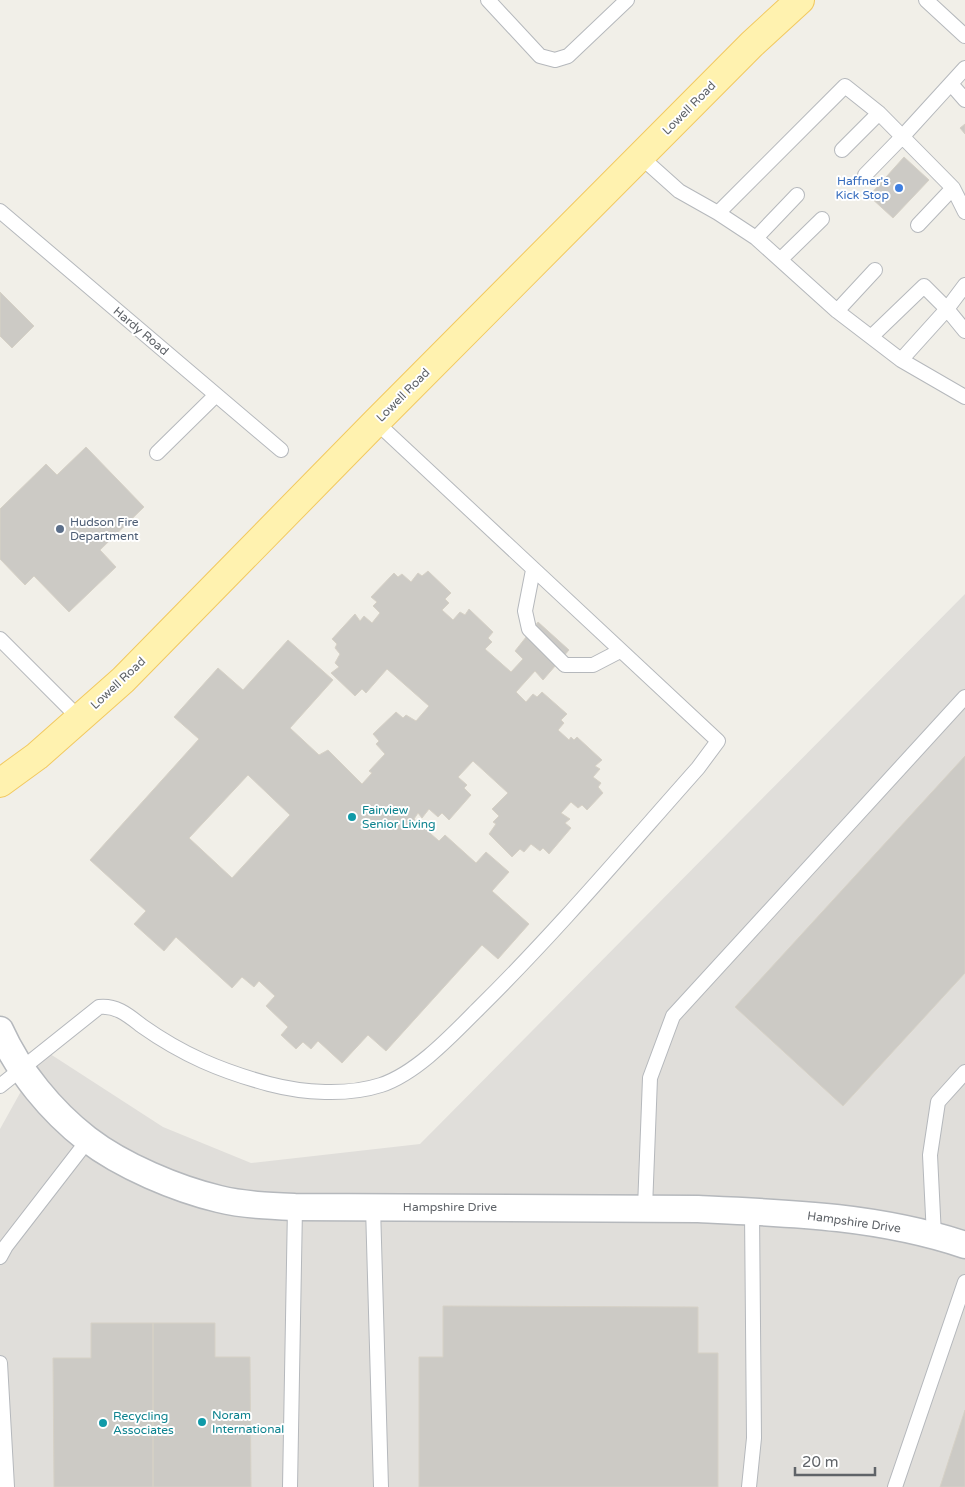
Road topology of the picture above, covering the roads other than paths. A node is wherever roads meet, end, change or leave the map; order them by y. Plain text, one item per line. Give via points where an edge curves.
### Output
1 (488, 0) edge
2 (627, 0) edge
3 (800, 0) edge
4 (926, 0) edge
5 (965, 36) edge
6 (965, 68) edge
7 (951, 84) junction
8 (965, 100) edge
9 (879, 113) junction
10 (903, 136) junction
11 (842, 150) dead end
12 (641, 158) junction
13 (865, 175) dead end
14 (953, 188) junction
15 (797, 195) dead end
16 (0, 211) edge
17 (965, 212) edge
18 (718, 213) junction
19 (822, 218) dead end
20 (918, 225) dead end
21 (756, 238) junction
22 (781, 260) junction
23 (875, 270) dead end
24 (965, 285) edge
25 (947, 309) junction
26 (837, 310) junction
27 (965, 331) edge
28 (871, 337) junction
29 (901, 360) junction
30 (216, 395) junction
31 (965, 398) edge
32 (376, 422) junction
33 (281, 450) dead end
34 (157, 453) dead end
35 (533, 570) junction
36 (0, 639) edge
37 (620, 652) junction
38 (965, 697) edge
39 (80, 718) junction
40 (0, 783) edge
41 (0, 1030) edge
42 (21, 1068) junction
43 (965, 1072) edge
44 (0, 1086) edge
45 (88, 1140) junction
46 (295, 1207) junction
47 (373, 1207) junction
48 (645, 1208) junction
49 (752, 1211) junction
50 (934, 1236) junction
51 (965, 1245) edge
52 (0, 1257) edge
53 (965, 1282) edge
54 (0, 1363) edge
55 (7, 1487) edge
56 (290, 1487) edge
57 (382, 1487) edge
58 (749, 1487) edge
59 (895, 1487) edge

1 - 2 lane via 540,56 555,60 568,56
3 - 12 main road, Lowell Road via 752,44
4 - 5 lane
6 - 7 lane
7 - 8 lane
7 - 10 lane
9 - 10 lane
9 - 11 lane
9 - 18 lane via 845,86
10 - 13 lane
10 - 14 lane
12 - 18 lane via 678,191
12 - 32 main road, Lowell Road
14 - 17 lane
14 - 20 lane
15 - 21 lane
16 - 30 lane, Hardy Road
18 - 21 lane
19 - 22 lane
21 - 22 lane
22 - 26 lane
23 - 26 lane
24 - 25 lane
25 - 27 lane
25 - 28 lane via 924,286
25 - 29 lane
26 - 28 lane
28 - 29 lane
29 - 31 lane
30 - 33 lane, Hardy Road
30 - 34 lane
32 - 35 lane
32 - 39 main road, Lowell Road via 123,680
35 - 37 lane
35 - 37 lane via 525,610 529,629 565,666 593,665
36 - 39 lane
37 - 42 lane via 718,741 698,768 520,967 458,1029 402,1076 356,1090 315,1092 285,1089 199,1060 109,1006 99,1007
38 - 48 lane via 672,1016 650,1078
39 - 40 main road, Lowell Road
41 - 42 street, Hampshire Drive
42 - 44 lane
42 - 45 street, Hampshire Drive via 41,1095
43 - 50 lane via 938,1102 930,1155
45 - 46 street, Hampshire Drive via 148,1174 189,1190 220,1200
45 - 52 lane
46 - 47 street, Hampshire Drive
46 - 56 lane
47 - 48 street, Hampshire Drive
47 - 57 lane
48 - 49 street, Hampshire Drive
49 - 50 street, Hampshire Drive via 823,1216
49 - 58 lane via 754,1438
50 - 51 street, Hampshire Drive
53 - 59 lane
54 - 55 lane

